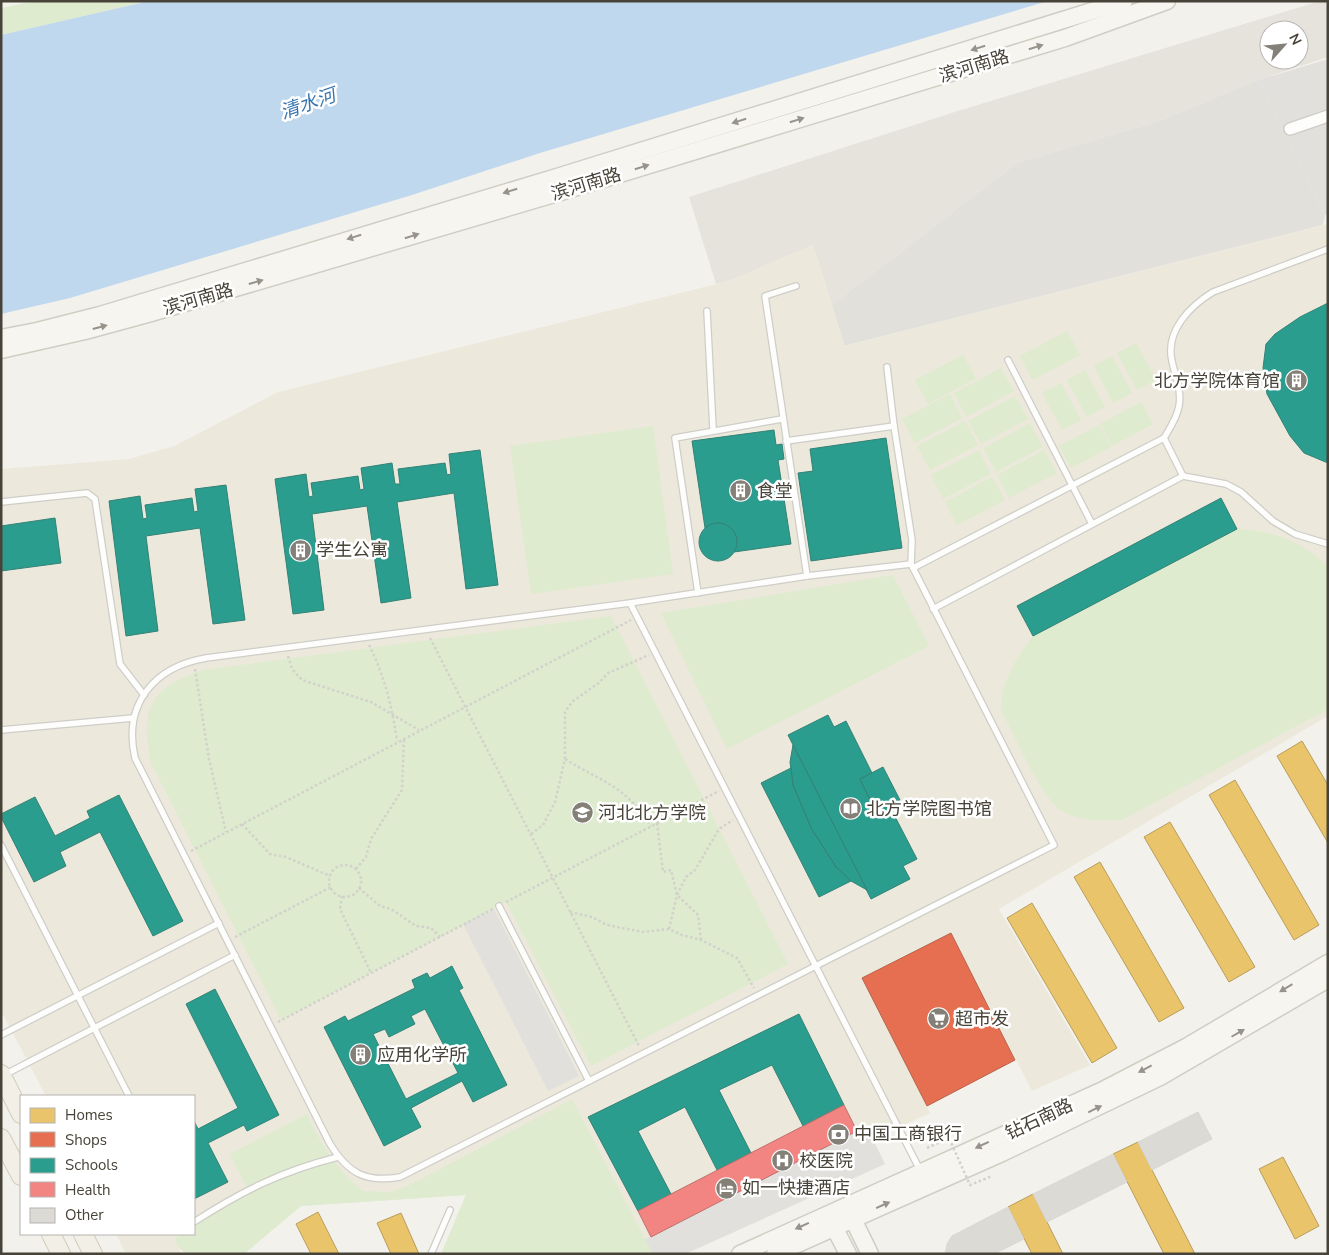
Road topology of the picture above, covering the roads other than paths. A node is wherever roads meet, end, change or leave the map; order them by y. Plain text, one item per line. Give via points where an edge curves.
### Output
1 (1124, 1) edge
2 (1166, 1) edge
3 (1328, 116) edge
4 (1290, 130) dead end
5 (1328, 249) edge
6 (796, 286) dead end
7 (707, 311) dead end
8 (1, 338) edge
9 (1, 350) edge
10 (1008, 360) dead end
11 (887, 367) dead end
12 (782, 419) junction
13 (894, 426) junction
14 (713, 429) junction
15 (1164, 438) junction
16 (786, 441) junction
17 (1183, 476) junction
18 (1072, 486) junction
19 (1, 502) edge
20 (1092, 524) junction
21 (1328, 544) edge
22 (912, 566) junction
23 (806, 576) junction
24 (698, 593) junction
25 (630, 603) junction
26 (933, 609) junction
27 (144, 695) junction
28 (133, 718) junction
29 (1, 730) edge
30 (1, 845) edge
31 (499, 906) dead end
32 (218, 923) junction
33 (235, 955) junction
34 (1328, 963) edge
35 (816, 966) junction
36 (1328, 980) edge
37 (78, 995) junction
38 (94, 1028) junction
39 (1, 1034) edge
40 (2, 1075) edge
41 (589, 1081) junction
42 (128, 1095) edge
43 (20, 1112) edge
44 (1, 1138) edge
45 (338, 1157) junction
46 (921, 1172) junction
47 (20, 1174) edge
48 (450, 1210) dead end
49 (849, 1213) junction
50 (195, 1221) edge
51 (831, 1221) junction
52 (52, 1235) edge
53 (84, 1235) edge
54 (61, 1254) edge
55 (93, 1254) edge
56 (431, 1254) edge
57 (740, 1254) edge
58 (775, 1254) edge
59 (848, 1254) edge
60 (870, 1254) edge

1 -> 8 main road, 滨河南路 via 100,315
9 -> 2 main road, 滨河南路 via 151,313 507,208 1066,38
3 - 4 street
5 - 15 lane via 1213,292 1196,302 1181,320 1172,340 1171,358 1180,396 1179,407
6 - 12 lane via 765,296
7 - 14 lane
10 - 18 lane
11 - 13 lane
12 - 14 lane
12 - 16 lane
13 - 16 lane
13 - 22 lane via 912,540
14 - 24 lane via 674,438
15 - 17 lane
15 - 18 lane
16 - 23 lane
17 - 20 lane
17 - 21 lane via 1226,484 1241,492 1272,521 1296,534
18 - 20 lane
18 - 22 lane
19 - 27 lane via 87,493 95,499 120,664
20 - 26 lane
22 - 23 lane
22 - 26 lane
23 - 24 lane
24 - 25 lane
25 - 27 lane via 194,660 162,675
25 - 35 lane
26 - 35 lane via 1054,845
27 - 28 lane
28 - 29 lane
28 - 32 lane via 136,758
30 - 37 lane
31 - 41 lane
32 - 33 lane
32 - 37 lane
33 - 38 lane
33 - 45 lane
34 -> 46 main road, 钻石南路 via 1137,1073
35 - 41 lane
35 - 46 lane
49 -> 36 main road, 钻石南路 via 1002,1153 1160,1078
37 - 38 lane
37 - 39 lane
38 - 40 lane
38 - 42 lane
40 - 43 main road
41 - 45 lane via 400,1177 386,1180 367,1177 352,1172
44 - 47 main road
45 - 50 lane via 279,1175
46 - 49 main road, 钻石南路
48 - 56 lane
49 - 51 main road, 钻石南路
49 - 60 main road
51 -> 57 main road, 钻石南路
51 - 58 main road, 钻石南路
51 - 59 main road
52 - 54 main road
53 - 55 main road

